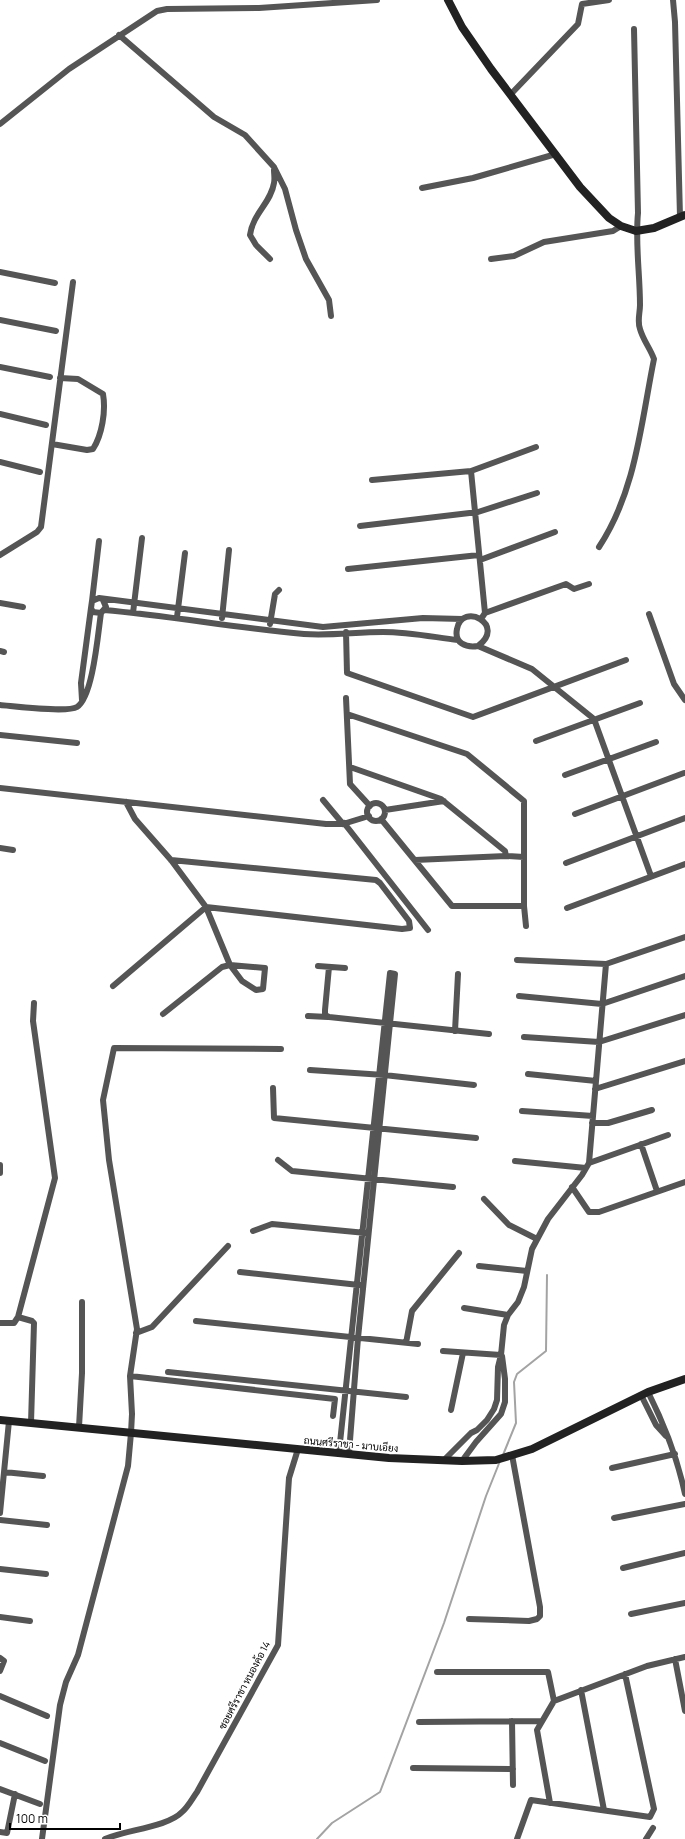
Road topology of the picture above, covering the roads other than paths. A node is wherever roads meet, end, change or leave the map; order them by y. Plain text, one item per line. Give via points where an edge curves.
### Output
1 (377, 0) edge
2 (448, 0) edge
3 (609, 0) edge
4 (673, 0) edge
5 (583, 2) edge
6 (634, 29) dead end
7 (119, 35) junction
8 (511, 94) junction
9 (0, 124) edge
10 (556, 154) junction
11 (274, 167) junction
12 (422, 188) dead end
13 (683, 216) edge
14 (621, 226) junction
15 (636, 231) junction
16 (270, 258) dead end
17 (491, 258) dead end
18 (0, 272) edge
19 (73, 282) dead end
20 (55, 284) dead end
21 (331, 316) dead end
22 (0, 320) edge
23 (56, 331) dead end
24 (0, 367) edge
25 (50, 377) dead end
26 (60, 378) junction
27 (0, 414) edge
28 (46, 425) dead end
29 (52, 444) junction
30 (536, 447) dead end
31 (0, 462) edge
32 (471, 471) junction
33 (40, 472) dead end
34 (372, 480) dead end
35 (537, 493) dead end
36 (475, 512) junction
37 (360, 526) dead end
38 (555, 532) dead end
39 (142, 538) dead end
40 (99, 541) dead end
41 (599, 547) dead end
42 (229, 550) dead end
43 (185, 553) dead end
44 (0, 555) edge
45 (479, 557) junction
46 (348, 569) dead end
47 (589, 584) dead end
48 (279, 590) dead end
49 (103, 600) junction
50 (92, 601) junction
51 (0, 603) edge
52 (134, 604) junction
53 (23, 607) dead end
54 (91, 608) junction
55 (178, 609) junction
56 (102, 612) junction
57 (133, 613) junction
58 (485, 613) junction
59 (222, 614) junction
60 (649, 614) dead end
61 (177, 617) junction
62 (462, 619) junction
63 (481, 619) junction
64 (271, 620) junction
65 (222, 623) junction
66 (345, 624) junction
67 (269, 630) junction
68 (346, 634) junction
69 (458, 640) junction
70 (478, 646) junction
71 (626, 660) dead end
72 (555, 687) junction
73 (346, 698) dead end
74 (685, 700) edge
75 (82, 702) junction
76 (640, 702) dead end
77 (0, 705) edge
78 (347, 714) junction
79 (594, 719) junction
80 (0, 735) edge
81 (536, 741) dead end
82 (656, 742) dead end
83 (77, 743) dead end
84 (609, 759) junction
85 (350, 767) junction
86 (684, 773) dead end
87 (565, 775) dead end
88 (0, 788) edge
89 (622, 796) junction
90 (323, 800) dead end
91 (444, 801) junction
92 (126, 802) junction
93 (370, 806) junction
94 (385, 810) junction
95 (575, 814) dead end
96 (369, 816) junction
97 (685, 818) edge
98 (381, 819) junction
99 (343, 824) junction
100 (637, 837) junction
101 (0, 848) edge
102 (13, 850) dead end
103 (506, 856) junction
104 (524, 857) junction
105 (171, 860) junction
106 (415, 860) junction
107 (566, 863) dead end
108 (685, 864) edge
109 (651, 876) junction
110 (524, 906) junction
111 (206, 907) junction
112 (567, 908) dead end
113 (526, 926) dead end
114 (428, 930) dead end
115 (685, 937) edge
116 (517, 960) dead end
117 (606, 964) junction
118 (230, 965) junction
119 (318, 966) dead end
120 (329, 967) junction
121 (345, 968) dead end
122 (458, 974) dead end
123 (685, 976) edge
124 (113, 986) dead end
125 (519, 996) dead end
126 (34, 1003) dead end
127 (602, 1004) junction
128 (163, 1014) dead end
129 (685, 1015) edge
130 (308, 1016) dead end
131 (329, 1017) junction
132 (387, 1024) junction
133 (455, 1031) junction
134 (489, 1034) dead end
135 (524, 1037) dead end
136 (599, 1042) junction
137 (281, 1050) dead end
138 (685, 1061) edge
139 (310, 1070) dead end
140 (528, 1074) dead end
141 (381, 1075) junction
142 (596, 1081) junction
143 (474, 1085) dead end
144 (273, 1088) dead end
145 (595, 1089) junction
146 (652, 1110) dead end
147 (522, 1111) dead end
148 (592, 1119) junction
149 (376, 1127) junction
150 (668, 1135) dead end
151 (476, 1138) dead end
152 (640, 1144) junction
153 (278, 1160) dead end
154 (516, 1162) dead end
155 (0, 1165) edge
156 (587, 1165) junction
157 (0, 1173) edge
158 (371, 1179) junction
159 (685, 1182) edge
160 (453, 1187) dead end
161 (572, 1187) junction
162 (657, 1191) junction
163 (484, 1199) dead end
164 (253, 1231) dead end
165 (366, 1233) junction
166 (538, 1239) junction
167 (228, 1246) dead end
168 (458, 1253) dead end
169 (479, 1266) dead end
170 (528, 1271) junction
171 (240, 1272) dead end
172 (360, 1285) junction
173 (82, 1302) dead end
174 (464, 1308) dead end
175 (508, 1315) junction
176 (18, 1317) junction
177 (196, 1322) dead end
178 (0, 1323) edge
179 (136, 1334) junction
180 (355, 1338) junction
181 (406, 1343) junction
182 (418, 1344) dead end
183 (443, 1351) dead end
184 (463, 1352) junction
185 (501, 1355) junction
186 (168, 1372) dead end
187 (130, 1376) junction
188 (685, 1379) edge
189 (346, 1391) junction
190 (354, 1392) junction
191 (645, 1393) junction
192 (406, 1397) dead end
193 (451, 1410) dead end
194 (333, 1416) dead end
195 (0, 1420) edge
196 (9, 1421) junction
197 (31, 1423) junction
198 (79, 1428) junction
199 (131, 1433) junction
200 (298, 1450) junction
201 (339, 1452) junction
202 (349, 1453) junction
203 (675, 1454) junction
204 (512, 1455) junction
205 (444, 1460) junction
206 (462, 1462) junction
207 (612, 1468) dead end
208 (4, 1472) junction
209 (43, 1476) dead end
210 (685, 1494) edge
211 (685, 1504) edge
212 (0, 1513) edge
213 (614, 1518) dead end
214 (0, 1520) edge
215 (47, 1525) dead end
216 (685, 1553) edge
217 (0, 1568) edge
218 (623, 1568) dead end
219 (46, 1574) dead end
220 (685, 1603) edge
221 (631, 1614) dead end
222 (0, 1617) edge
223 (469, 1619) dead end
224 (30, 1621) dead end
225 (685, 1657) edge
226 (0, 1658) edge
227 (675, 1659) junction
228 (0, 1672) edge
229 (438, 1672) dead end
230 (625, 1674) junction
231 (581, 1690) junction
232 (0, 1696) edge
233 (554, 1701) junction
234 (685, 1711) edge
235 (47, 1716) dead end
236 (512, 1721) junction
237 (541, 1721) junction
238 (419, 1722) dead end
239 (0, 1743) edge
240 (45, 1760) dead end
241 (413, 1768) dead end
242 (513, 1770) junction
243 (513, 1785) dead end
244 (0, 1789) edge
245 (15, 1794) junction
246 (550, 1803) junction
247 (40, 1804) dead end
248 (604, 1810) junction
249 (653, 1828) dead end
250 (0, 1832) edge
251 (42, 1839) edge
252 (105, 1839) edge
253 (517, 1839) edge
254 (646, 1839) edge

1 - 7 street via 259,8 167,9 157,11
2 - 8 main road via 462,27
3 - 5 street
4 - 13 street
5 - 8 street via 578,24
6 - 15 street via 638,212
7 - 9 street via 69,69
7 - 11 street via 214,117 245,135
8 - 10 main road
10 - 12 street via 472,178
10 - 14 main road via 580,187 609,218
11 - 16 street via 274,184 264,206 254,218 250,235 256,245
11 - 21 street via 285,189 306,258 329,300
13 - 15 main road via 654,228
14 - 15 main road
14 - 17 street via 613,231 544,242 514,256
15 - 41 street via 640,306 638,320 654,359 637,452 627,490
18 - 20 street
19 - 26 street
22 - 23 street
24 - 25 street
26 - 29 street
26 - 29 street via 78,379 103,394 103,413 99,435 93,449
27 - 28 street
29 - 44 street via 41,527
30 - 32 street
31 - 33 street
32 - 34 street
32 - 36 street
35 - 36 street
36 - 37 street
36 - 45 street
38 - 45 street
39 - 52 street
40 - 50 street
42 - 59 street
43 - 55 street
45 - 46 street
45 - 58 street
47 - 58 street via 574,589 566,584
48 - 64 street via 275,594
49 - 50 street via 99,598
49 - 52 street
49 - 56 street via 106,607
50 - 54 street
51 - 53 street
52 - 55 street
52 - 57 street
54 - 56 street via 93,612
54 - 75 street via 81,683
55 - 59 street
55 - 61 street
56 - 57 street
56 - 75 street via 90,684
57 - 61 street
58 - 63 street
59 - 64 street
59 - 65 street
60 - 74 street via 674,684
61 - 65 street
62 - 63 street via 469,616
62 - 66 street via 423,618
62 - 69 street via 457,625
63 - 70 street via 487,627 487,635 484,642
64 - 66 street via 323,627
64 - 67 street
65 - 67 street
66 - 68 street
67 - 68 street via 303,634
68 - 69 street via 382,632
68 - 72 street via 348,673 473,717
69 - 70 street via 470,647
70 - 72 street via 532,669
71 - 72 street
72 - 79 street
73 - 78 street
75 - 77 street via 69,710
76 - 79 street
78 - 85 street
78 - 104 street via 467,754 524,801
79 - 81 street
79 - 84 street
80 - 83 street
82 - 84 street
84 - 87 street
84 - 89 street
85 - 91 street
85 - 93 street via 350,784
86 - 89 street
88 - 92 street
89 - 95 street
89 - 100 street
90 - 99 street
91 - 94 street
91 - 103 street via 505,851
92 - 99 street
92 - 105 street via 135,819
93 - 94 street via 380,804
93 - 96 street
94 - 98 street
96 - 98 street via 374,821
96 - 99 street
97 - 100 street
98 - 106 street
99 - 114 street
100 - 107 street
100 - 109 street
101 - 102 street
103 - 104 street
103 - 106 street
104 - 110 street
105 - 111 street
105 - 111 street via 376,880 409,922 410,928
106 - 110 street via 452,906
108 - 109 street
109 - 112 street
110 - 113 street
111 - 118 street
111 - 124 street
115 - 117 street
116 - 117 street
117 - 127 street
118 - 118 street via 242,981 256,990 263,989 265,968
118 - 128 street via 222,968
119 - 120 street
120 - 121 street
120 - 131 street via 325,1015
122 - 133 street
123 - 127 street
125 - 127 street
126 - 176 street via 33,1021 55,1178
127 - 136 street
129 - 136 street
130 - 131 street
131 - 132 street
132 - 132 street via 390,973 395,974
132 - 133 street
132 - 141 street
133 - 134 street
135 - 136 street
136 - 142 street
137 - 179 street via 114,1048 103,1100 109,1160
138 - 145 street
139 - 141 street
140 - 142 street
141 - 143 street
141 - 149 street
142 - 145 street
144 - 149 street via 274,1118
145 - 148 street
146 - 148 street via 608,1123
147 - 148 street
148 - 156 street
149 - 151 street
149 - 158 street
150 - 152 street
152 - 156 street
152 - 162 street
153 - 158 street via 292,1171
154 - 156 street
155 - 157 street
156 - 161 street
158 - 160 street
158 - 165 street
159 - 162 street
161 - 162 street via 589,1212 599,1212
161 - 166 street via 548,1219
163 - 166 street via 509,1225
164 - 165 street via 272,1224
165 - 172 street
166 - 170 street via 532,1249
167 - 179 street via 152,1327
168 - 181 street via 412,1311
169 - 170 street
170 - 175 street via 518,1302
171 - 172 street
172 - 180 street
173 - 198 street
174 - 175 street
175 - 185 street via 502,1336
176 - 178 street via 14,1323
176 - 197 street via 34,1323
177 - 180 street
179 - 187 street
180 - 181 street
180 - 189 street
180 - 190 street
181 - 182 street
183 - 184 street
184 - 185 street
184 - 193 street
185 - 205 street via 494,1409 487,1420
185 - 206 street via 505,1379 501,1414
186 - 189 street
187 - 194 street via 335,1399
187 - 199 street
188 - 191 main road, ถนนศรีราชา - มาบเอียง
189 - 190 street
189 - 201 street
190 - 192 street
190 - 202 street
191 - 203 street via 656,1425 668,1438
191 - 204 main road, ถนนศรีราชา - มาบเอียง via 532,1450
195 - 196 main road, ถนนศรีราชา - มาบเอียง
196 - 197 main road, ถนนศรีราชา - มาบเอียง
196 - 208 street
197 - 198 main road, ถนนศรีราชา - มาบเอียง
198 - 199 main road, ถนนศรีราชา - มาบเอียง
199 - 200 main road, ถนนศรีราชา - มาบเอียง
199 - 251 street via 126,1474 78,1655 66,1682 60,1705
200 - 201 main road, ถนนศรีราชา - มาบเอียง
200 - 252 street, ซอยศรีราชา หนองค้อ 14 via 289,1478 278,1645 197,1792 181,1814 165,1822
201 - 202 main road, ถนนศรีราชา - มาบเอียง
202 - 205 main road, ถนนศรีราชา - มาบเอียง via 389,1458
203 - 207 street
203 - 210 street
204 - 206 main road, ถนนศรีราชา - มาบเอียง via 496,1460
204 - 223 street via 540,1616 528,1621
205 - 206 main road, ถนนศรีราชา - มาบเอียง
208 - 209 street
208 - 212 street
211 - 213 street
214 - 215 street
216 - 218 street
217 - 219 street
220 - 221 street
222 - 224 street
225 - 227 street
226 - 228 street via 4,1661
227 - 230 street
227 - 234 street
229 - 233 street via 548,1672
230 - 231 street
230 - 248 street via 654,1808 650,1817
231 - 233 street
231 - 248 street
232 - 235 street
233 - 237 street
236 - 237 street
236 - 238 street
236 - 242 street
237 - 246 street via 537,1730
239 - 240 street
241 - 242 street
242 - 243 street
244 - 245 street
245 - 247 street
245 - 250 street via 7,1833
246 - 248 street
246 - 253 street via 531,1800
249 - 254 street

